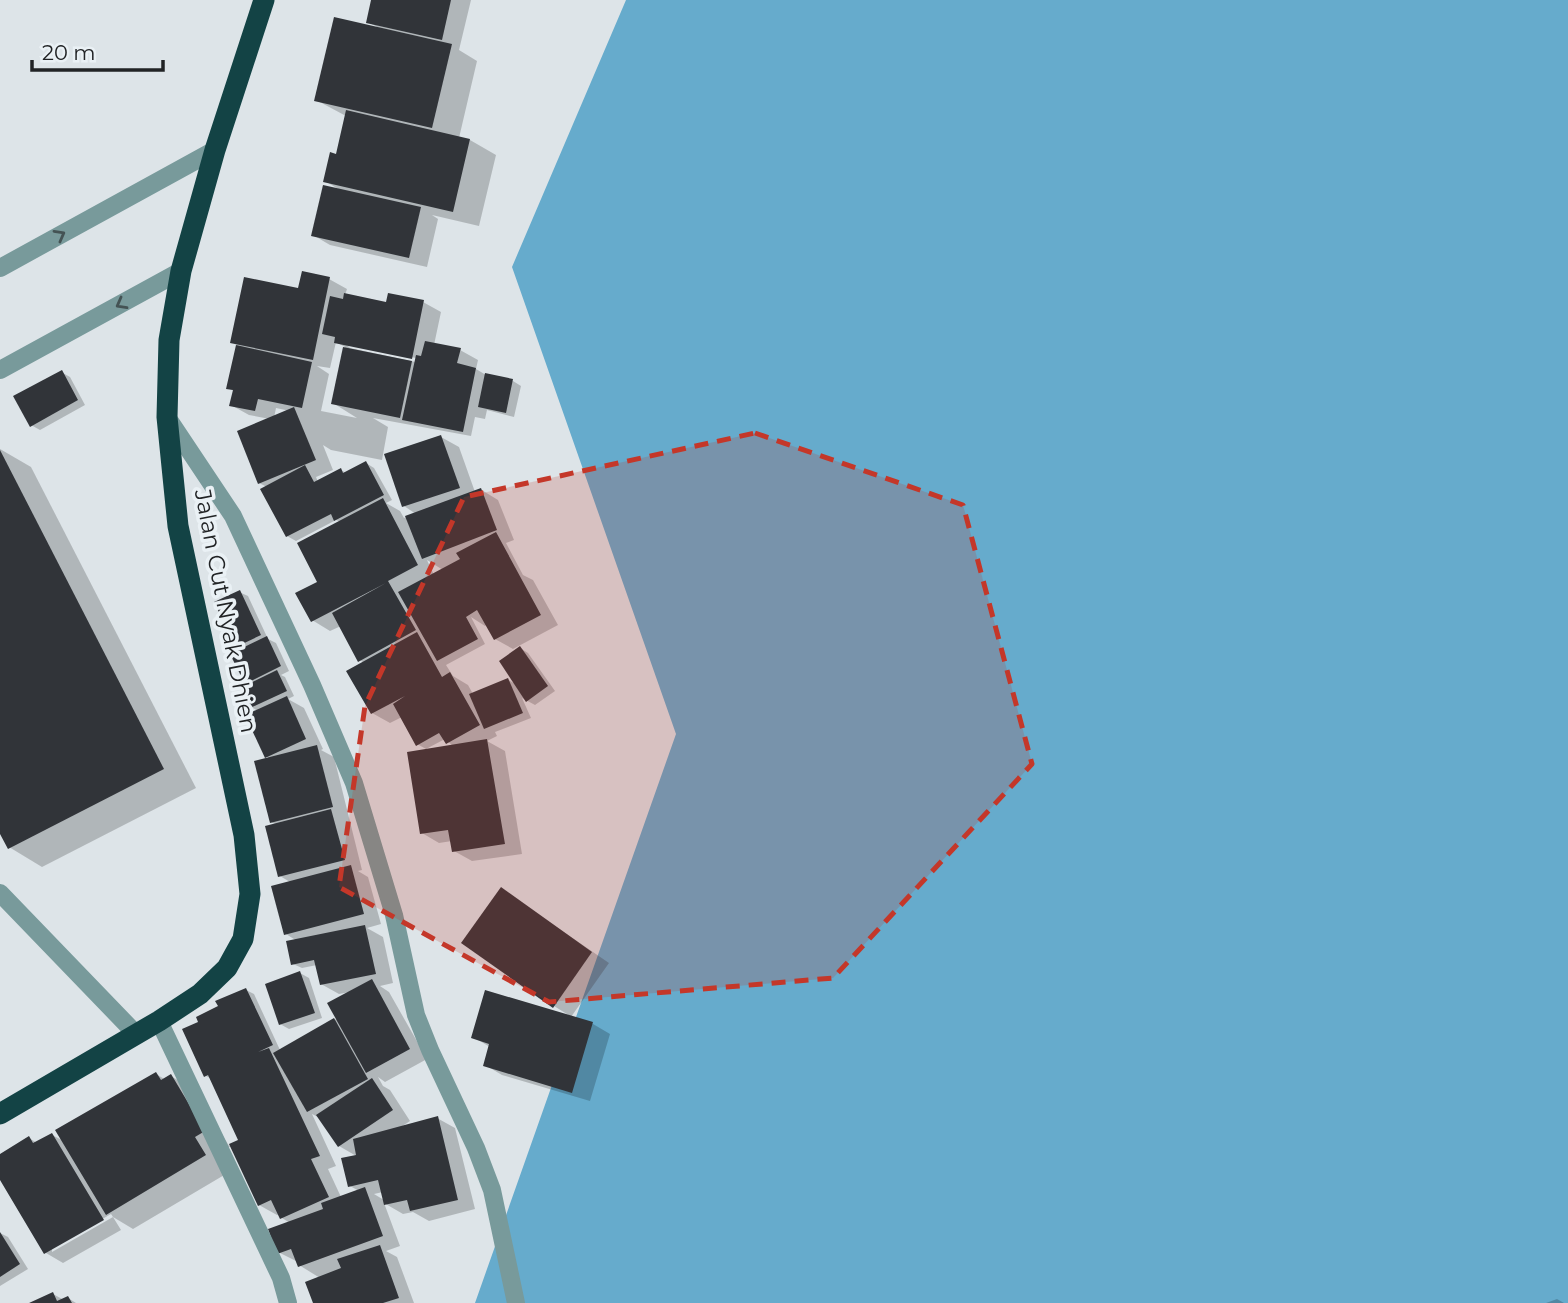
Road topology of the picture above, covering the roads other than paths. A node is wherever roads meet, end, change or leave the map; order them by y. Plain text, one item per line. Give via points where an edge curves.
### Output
1 (264, 0) edge
2 (215, 150) junction
3 (0, 268) edge
4 (181, 271) junction
5 (0, 370) edge
6 (167, 417) junction
7 (0, 893) edge
8 (159, 1021) junction
9 (136, 1034) junction
10 (0, 1114) edge
11 (288, 1303) edge
12 (516, 1303) edge

1 - 2 highway, Jalan Cut Nyak Dhien
3 -> 2 street
2 - 4 highway, Jalan Cut Nyak Dhien
4 -> 5 street
4 - 6 highway, Jalan Cut Nyak Dhien via 169,340
6 - 8 highway, Jalan Cut Nyak Dhien via 178,526 244,835 250,894 243,939 227,968 201,994
6 - 12 street via 233,516 354,783 394,915 416,1015 492,1189
7 - 9 street
8 - 9 highway, Jalan Cut Nyak Dhien
8 - 11 street via 281,1278
9 - 10 highway, Jalan Cut Nyak Dhien

